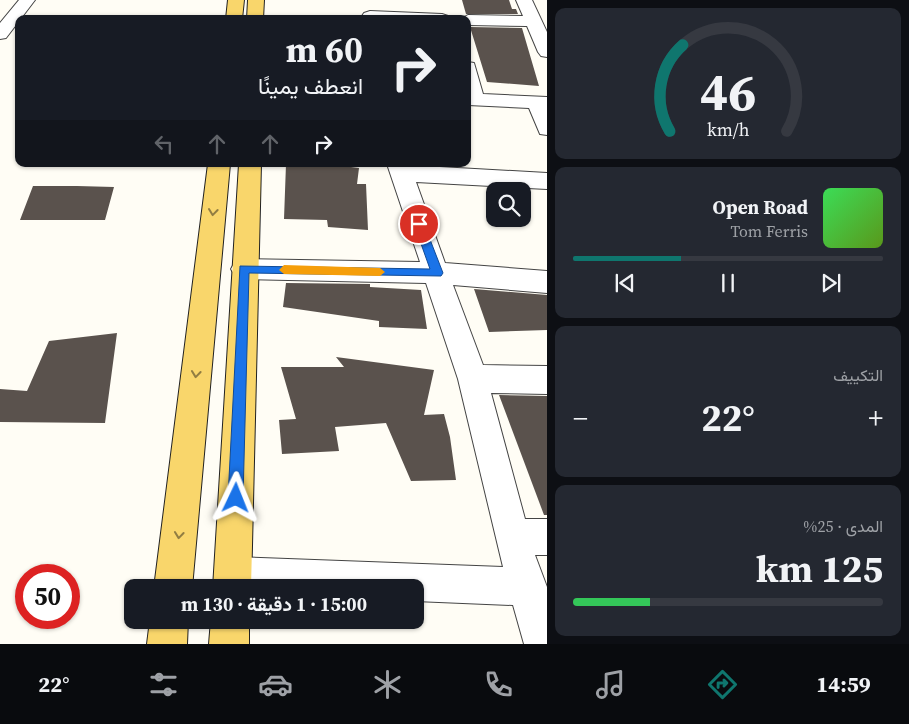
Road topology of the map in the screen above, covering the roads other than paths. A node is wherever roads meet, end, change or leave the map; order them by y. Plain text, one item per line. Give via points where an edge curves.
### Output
1 (27, 0) edge
2 (236, 0) edge
3 (256, 0) edge
4 (530, 3) edge
5 (369, 12) edge
6 (15, 15) edge
7 (15, 15) edge
8 (234, 15) edge
9 (255, 15) edge
10 (430, 15) edge
11 (471, 20) edge
12 (533, 21) junction
13 (0, 34) edge
14 (545, 44) edge
15 (471, 99) edge
16 (541, 103) edge
17 (546, 129) edge
18 (219, 167) edge
19 (250, 167) edge
20 (399, 169) edge
21 (546, 181) edge
22 (244, 269) junction
23 (437, 273) junction
24 (546, 282) edge
25 (473, 379) junction
26 (546, 380) edge
27 (512, 537) junction
28 (546, 537) edge
29 (174, 579) edge
30 (232, 579) edge
31 (424, 585) edge
32 (528, 587) junction
33 (169, 629) edge
34 (230, 629) edge
35 (167, 644) edge
36 (229, 644) edge
37 (544, 644) edge

1 - 6 street
2 - 8 main road
3 - 9 main road
4 - 12 street
5 - 10 street
7 - 13 street
11 - 12 street
12 - 14 street
15 - 16 street
16 - 17 street
18 -> 29 main road
19 - 22 main road
20 - 21 street
20 - 23 street
22 - 23 street
22 - 30 main road
23 - 24 street
23 - 25 street
25 - 26 street
25 - 27 street
27 - 28 street
27 - 32 street
31 - 32 street
32 - 37 street
33 - 35 main road
34 - 36 main road

